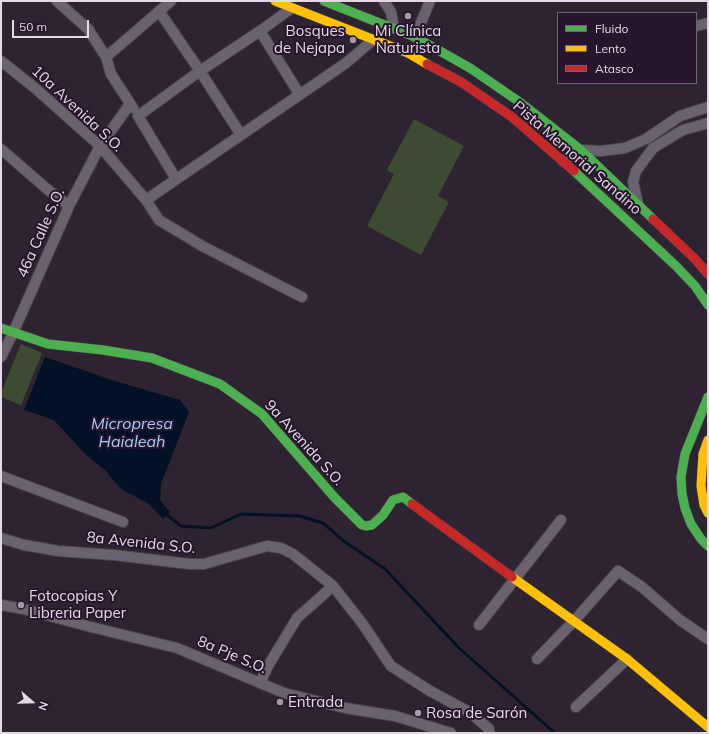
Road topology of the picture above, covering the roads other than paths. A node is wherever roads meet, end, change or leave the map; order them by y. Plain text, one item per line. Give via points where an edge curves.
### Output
1 (57, 1) edge
2 (171, 1) edge
3 (275, 1) edge
4 (324, 1) edge
5 (384, 1) edge
6 (430, 1) edge
7 (292, 8) junction
8 (159, 12) junction
9 (708, 23) edge
10 (697, 26) edge
11 (394, 28) junction
12 (260, 31) junction
13 (415, 37) junction
14 (374, 40) junction
15 (106, 57) junction
16 (1, 61) edge
17 (200, 71) junction
18 (300, 95) junction
19 (130, 104) junction
20 (708, 107) edge
21 (138, 116) junction
22 (708, 122) edge
23 (241, 135) junction
24 (646, 139) junction
25 (100, 146) junction
26 (653, 148) junction
27 (1, 149) edge
28 (580, 150) junction
29 (563, 161) junction
30 (176, 179) junction
31 (146, 200) junction
32 (638, 204) junction
33 (69, 206) junction
34 (708, 274) edge
35 (302, 297) dead end
36 (708, 305) edge
37 (1, 328) edge
38 (13, 333) junction
39 (1, 357) edge
40 (708, 397) edge
41 (708, 440) edge
42 (1, 476) edge
43 (708, 513) edge
44 (561, 520) dead end
45 (123, 522) dead end
46 (1, 538) edge
47 (708, 546) edge
48 (514, 579) junction
49 (333, 586) junction
50 (1, 604) edge
51 (574, 621) junction
52 (479, 625) dead end
53 (708, 639) edge
54 (537, 659) dead end
55 (627, 659) junction
56 (260, 683) junction
57 (576, 708) dead end
58 (708, 727) edge
59 (451, 733) edge
60 (489, 733) edge

1 - 15 street via 88,29
2 - 8 street
3 - 7 main road, Pista Memorial Sandino
4 - 11 main road, Pista Memorial Sandino
5 - 11 street via 391,12
6 - 13 street
7 - 12 street
7 - 14 main road, Pista Memorial Sandino
8 - 15 street
8 - 17 street
9 - 10 street
11 - 13 main road, Pista Memorial Sandino
12 - 17 street
12 - 18 street
13 - 28 main road, Pista Memorial Sandino via 470,68 521,103
14 - 18 street via 346,64
14 - 29 main road, Pista Memorial Sandino via 408,53 461,82 512,117
15 - 19 street via 111,74
16 - 25 street, 10a Avenida S.O.
17 - 21 street
17 - 23 street
18 - 23 street
19 - 21 street
19 - 25 street, 46a Calle S.O.
20 - 24 street via 680,116
21 - 30 street
22 - 26 street via 683,130
23 - 30 street
24 - 26 street
24 - 28 street via 625,148
25 - 31 street, 10a Avenida S.O.
25 - 33 street, 46a Calle S.O.
26 - 32 street via 636,171 633,182
27 - 33 street
28 - 29 street
28 - 32 main road, Pista Memorial Sandino
29 - 36 main road, Pista Memorial Sandino via 676,266 695,286
30 - 31 street
31 - 35 street, 10a Avenida S.O. via 159,220 204,248
32 - 34 main road, Pista Memorial Sandino
33 - 38 street, 46a Calle S.O.
37 - 38 main road, 9a Avenida S.O.
38 - 39 street, 46a Calle S.O.
38 - 48 main road, 9a Avenida S.O. via 48,344 152,358 220,384 262,414 362,525 372,525 393,500 403,497
40 - 47 main road via 685,454 681,476 682,494 691,524
41 - 43 main road via 703,454 701,486
42 - 45 street
44 - 48 street
46 - 49 street, 8a Avenida S.O. via 58,551 189,564 204,564 266,546 281,548 293,554
48 - 51 main road
48 - 52 street
49 - 56 street via 297,618
49 - 60 street, 8a Avenida S.O. via 391,666 471,713 489,728
50 - 56 street, 8a Pje S.O. via 177,648
51 - 53 street via 618,571
51 - 54 street
51 - 55 main road
55 - 57 street
55 - 58 main road
56 - 59 street, 8a Pje S.O. via 284,693 345,708 394,716

